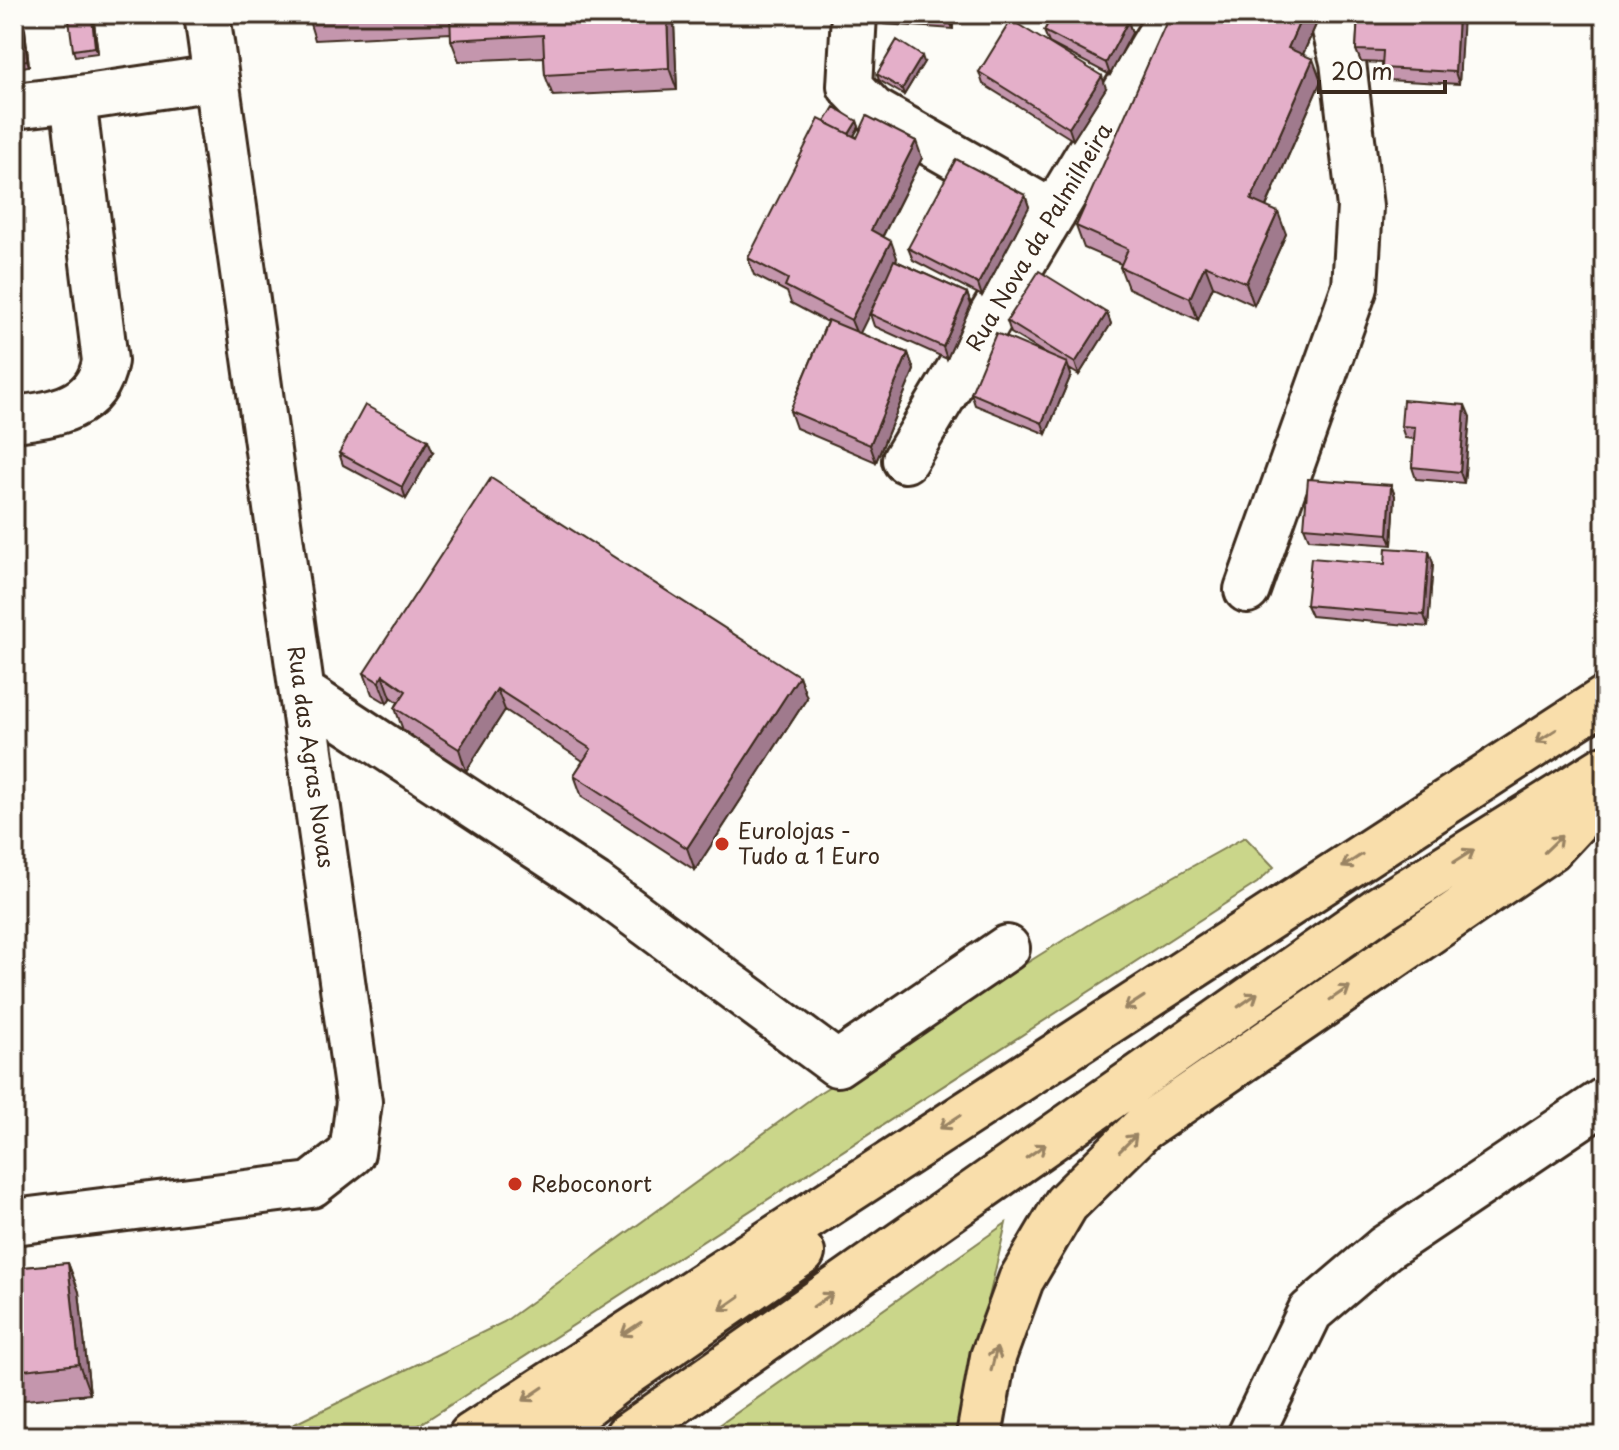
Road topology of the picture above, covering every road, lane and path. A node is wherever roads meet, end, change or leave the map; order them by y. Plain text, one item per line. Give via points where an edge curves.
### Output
1 (207, 14) edge
2 (854, 14) edge
3 (1172, 14) edge
4 (1331, 14) edge
5 (215, 78) junction
6 (73, 99) junction
7 (14, 106) edge
8 (1053, 213) junction
9 (14, 419) edge
10 (905, 460) dead end
11 (1247, 590) dead end
12 (302, 692) junction
13 (1605, 699) edge
14 (1605, 768) edge
15 (1605, 790) edge
16 (1007, 948) dead end
17 (1605, 1100) edge
18 (814, 1211) junction
19 (14, 1222) edge
20 (471, 1436) edge
21 (546, 1436) edge
22 (627, 1436) edge
23 (979, 1436) edge
24 (1250, 1436) edge

1 - 5 street, Rua das Agras Novas
2 - 8 street via 850,86 873,110
3 - 8 street, Rua Nova da Palmilheira
4 - 11 street via 1343,62 1360,207 1355,287
5 - 6 street
5 - 12 street, Rua das Agras Novas
6 - 7 street
6 - 9 street via 104,369 91,393 70,409
8 - 10 street, Rua Nova da Palmilheira
12 - 16 street via 595,885 837,1064
12 - 19 street, Rua das Agras Novas via 359,1102 352,1153 311,1185
13 -> 18 highway
22 -> 14 highway via 1379,909
23 -> 15 highway via 993,1357 1021,1280 1066,1204 1143,1128 1550,849
17 - 24 street via 1385,1248 1310,1312
18 -> 20 highway
18 -> 21 highway via 810,1247

